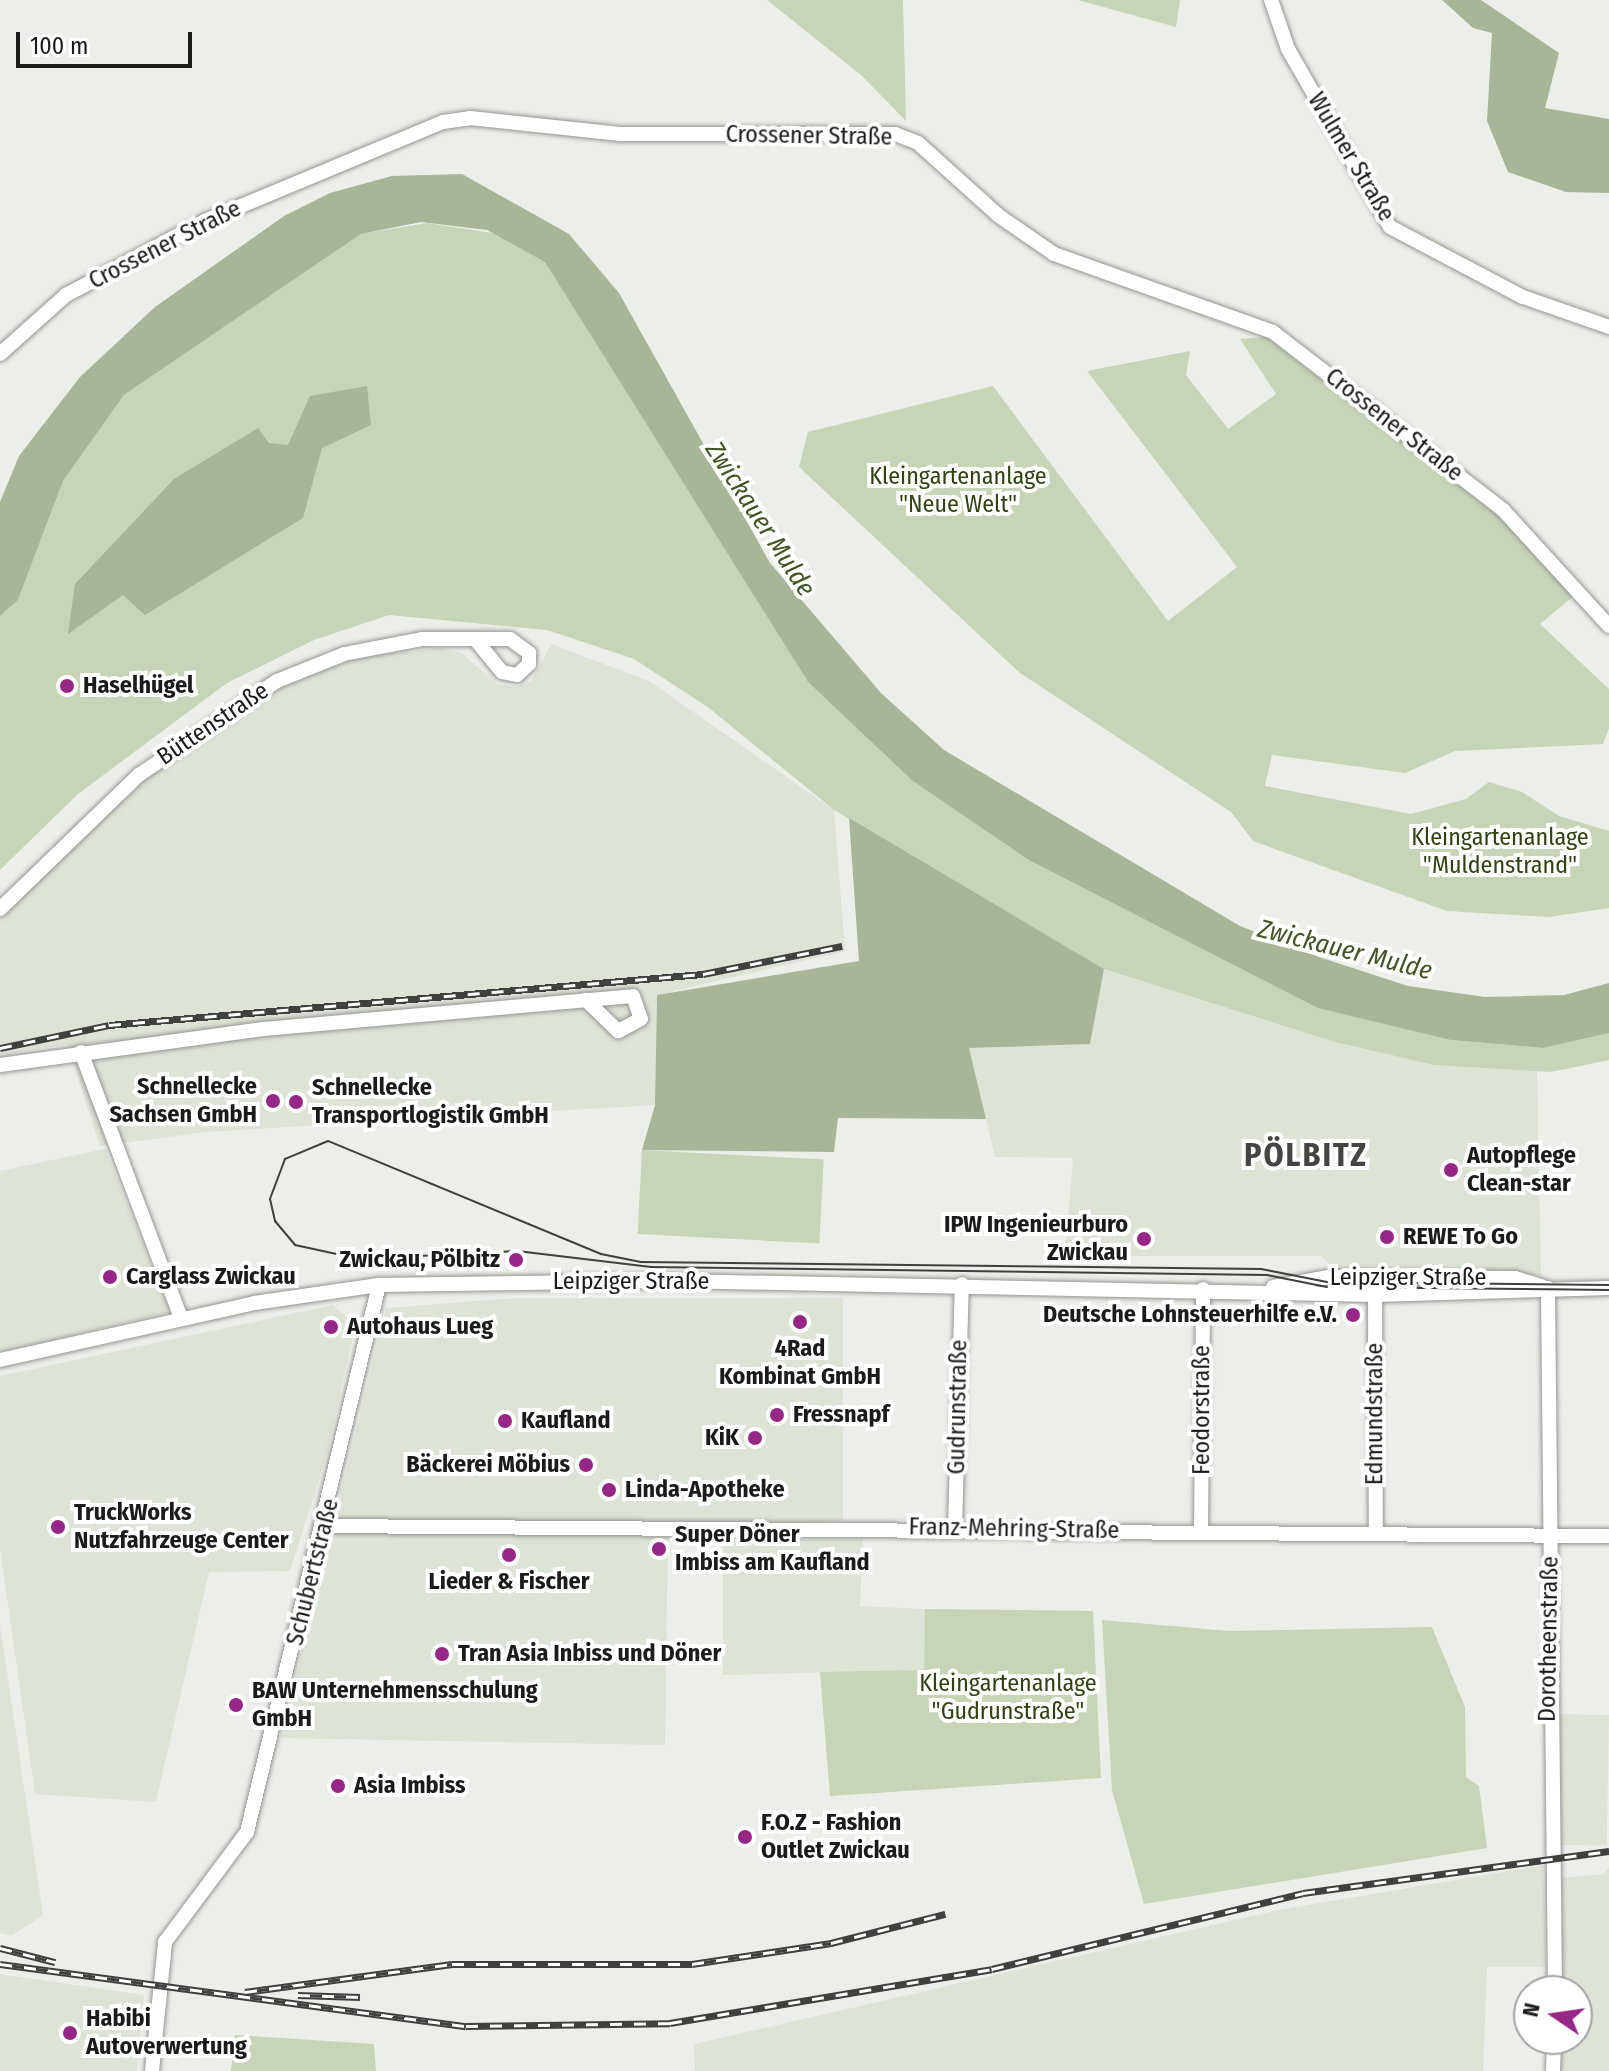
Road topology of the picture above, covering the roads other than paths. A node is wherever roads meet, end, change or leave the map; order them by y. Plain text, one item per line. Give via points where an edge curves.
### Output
1 (1271, 0) edge
2 (1609, 327) edge
3 (0, 354) edge
4 (1609, 626) edge
5 (475, 639) dead end
6 (0, 909) edge
7 (586, 1000) dead end
8 (81, 1052) junction
9 (0, 1065) edge
10 (962, 1284) junction
11 (379, 1285) junction
12 (1269, 1288) junction
13 (1548, 1288) junction
14 (1609, 1288) edge
15 (1203, 1289) junction
16 (1375, 1295) junction
17 (181, 1318) junction
18 (0, 1360) edge
19 (323, 1526) junction
20 (955, 1529) junction
21 (1201, 1531) junction
22 (1376, 1534) junction
23 (1550, 1536) junction
24 (1609, 1536) edge
25 (1555, 1975) edge
26 (152, 2071) edge

1 - 2 street, Wulmer Straße via 1288,49 1390,227 1523,297
3 - 4 street, Crossener Straße via 66,295 205,221 443,122 470,118 620,134 895,134 918,143 999,216 1054,254 1273,332 1503,510
5 - 6 street, Büttenstraße via 422,639 344,654 277,681 139,775
7 - 8 street
8 - 9 street
8 - 17 street
10 - 11 street, Leipziger Straße
10 - 15 street, Leipziger Straße
10 - 20 street, Gudrunstraße
11 - 17 street, Leipziger Straße
11 - 19 street, Schubertstraße
12 - 13 street, Leipziger Straße via 1329,1277 1515,1278
12 - 15 street, Leipziger Straße
12 - 16 street, Leipziger Straße
13 - 14 street, Leipziger Straße
13 - 16 street, Leipziger Straße
13 - 23 street, Dorotheenstraße
15 - 21 street, Feodorstraße
16 - 22 street, Edmundstraße
17 - 18 street, Leipziger Straße
19 - 20 street, Franz-Mehring-Straße
19 - 26 street, Schubertstraße via 247,1832 165,1942
20 - 21 street, Franz-Mehring-Straße
21 - 22 street, Franz-Mehring-Straße
22 - 23 street, Franz-Mehring-Straße
23 - 24 street, Franz-Mehring-Straße
23 - 25 street, Dorotheenstraße

